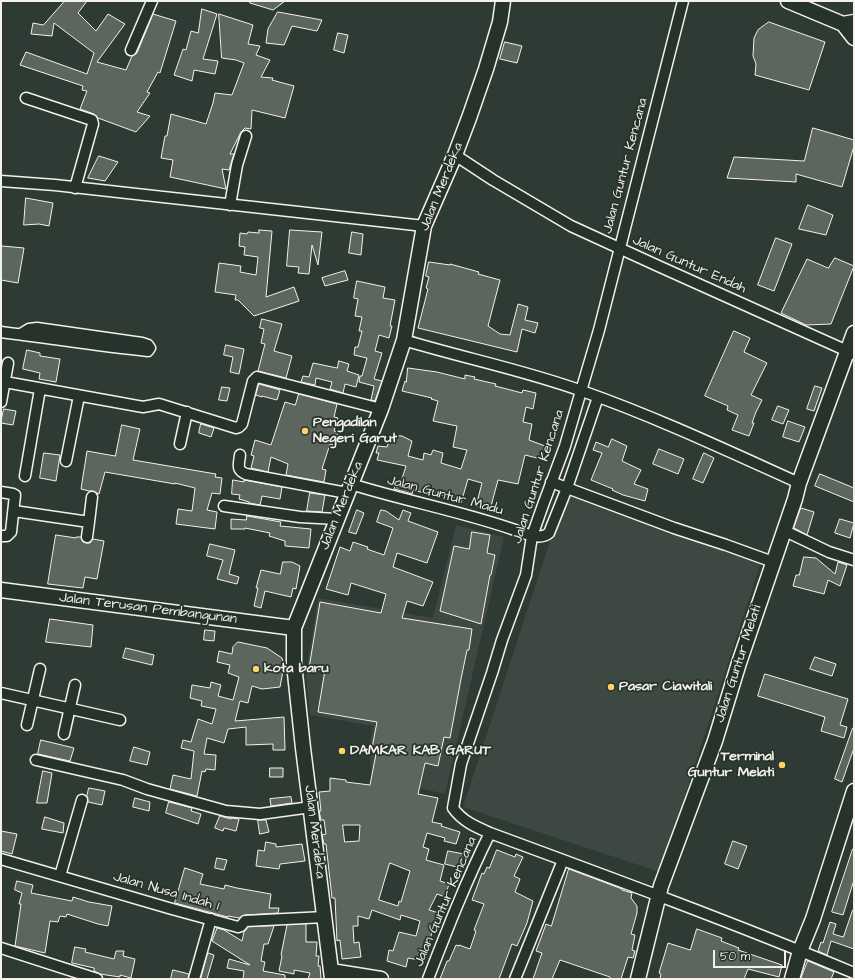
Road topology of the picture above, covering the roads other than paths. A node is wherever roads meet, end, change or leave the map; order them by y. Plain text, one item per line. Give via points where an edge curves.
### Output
1 (152, 1) edge
2 (503, 1) edge
3 (683, 1) edge
4 (788, 1) edge
5 (849, 23) edge
6 (854, 38) edge
7 (131, 50) dead end
8 (26, 98) dead end
9 (246, 136) dead end
10 (455, 155) junction
11 (1, 181) edge
12 (75, 188) junction
13 (230, 205) junction
14 (424, 226) junction
15 (619, 248) junction
16 (1, 332) edge
17 (854, 333) edge
18 (92, 340) dead end
19 (404, 340) junction
20 (851, 353) edge
21 (8, 363) dead end
22 (5, 382) junction
23 (40, 389) junction
24 (581, 391) junction
25 (79, 396) junction
26 (598, 397) junction
27 (1, 402) edge
28 (381, 409) junction
29 (187, 412) junction
30 (180, 444) dead end
31 (240, 456) dead end
32 (66, 461) dead end
33 (25, 476) dead end
34 (551, 482) junction
35 (800, 483) junction
36 (349, 488) junction
37 (567, 488) junction
38 (1, 492) edge
39 (92, 497) dead end
40 (224, 506) dead end
41 (14, 511) junction
42 (337, 519) junction
43 (89, 522) junction
44 (784, 531) junction
45 (1, 536) edge
46 (532, 536) junction
47 (87, 537) dead end
48 (854, 560) edge
49 (773, 562) junction
50 (1, 590) edge
51 (294, 628) junction
52 (40, 669) dead end
53 (75, 685) dead end
54 (1, 693) edge
55 (33, 700) junction
56 (70, 709) junction
57 (120, 720) dead end
58 (27, 726) dead end
59 (64, 734) dead end
60 (36, 760) dead end
61 (853, 797) edge
62 (82, 800) dead end
63 (311, 807) junction
64 (490, 833) junction
65 (1, 859) edge
66 (563, 860) junction
67 (60, 876) junction
68 (659, 895) junction
69 (324, 917) junction
70 (211, 919) junction
71 (1, 948) edge
72 (800, 951) junction
73 (854, 974) edge
74 (70, 975) edge
75 (332, 975) edge
76 (97, 979) edge
77 (194, 979) edge
78 (381, 979) edge
79 (428, 979) edge
80 (515, 979) edge
81 (638, 979) edge
82 (792, 979) edge

1 - 7 street
2 - 10 street, Jalan Merdeka via 500,22 486,69
3 - 15 street, Jalan Guntur Kencana
4 - 5 street
5 - 6 street
8 - 12 street via 93,121
9 - 13 street via 237,165
10 - 14 street, Jalan Merdeka
10 - 15 street, Jalan Guntur Endah via 560,220
11 - 12 street
12 - 13 street
13 - 14 street
14 - 19 street, Jalan Merdeka
15 - 20 street, Jalan Guntur Endah
15 - 24 street, Jalan Guntur Kencana
16 - 18 street via 21,334 37,328
17 - 20 street, Jalan Guntur Melati
19 - 24 street
19 - 28 street, Jalan Merdeka
20 - 35 street, Jalan Guntur Melati
21 - 22 street
22 - 23 street
22 - 27 street
23 - 25 street
23 - 33 street
24 - 26 street
24 - 34 street, Jalan Guntur Kencana via 565,446
25 - 29 street via 143,407 159,404
25 - 32 street
26 - 35 street
26 - 37 street
28 - 29 street via 257,377 253,381 240,427 236,428
28 - 36 street, Jalan Merdeka
29 - 30 street
31 - 36 street, Jalan Guntur Madu via 240,472 246,474
34 - 37 street
34 - 46 street, Jalan Guntur Kencana
35 - 44 street, Jalan Guntur Melati
36 - 42 street, Jalan Merdeka
36 - 46 street, Jalan Guntur Madu via 374,491
37 - 46 street via 549,534
37 - 49 street
38 - 41 street via 15,495
39 - 43 street
40 - 42 street
41 - 43 street
41 - 45 street via 10,534
42 - 51 street, Jalan Merdeka
43 - 47 street
44 - 48 street via 829,552
44 - 49 street, Jalan Guntur Melati
46 - 64 street, Jalan Guntur Kencana via 526,575 471,732 461,764 453,808 467,822
49 - 68 street, Jalan Guntur Melati via 715,741
50 - 51 street, Jalan Terusan Pembangunan
51 - 63 street, Jalan Merdeka via 294,664
52 - 55 street
53 - 56 street
54 - 55 street
55 - 56 street
55 - 58 street
56 - 57 street
56 - 59 street
60 - 63 street via 123,780 226,811 260,814
61 - 72 street
62 - 67 street
63 - 69 street, Jalan Merdeka
64 - 66 street
64 - 79 street, Jalan Guntur Kencana via 469,876
65 - 67 street, Jalan Nusa Indah 1
66 - 68 street
66 - 80 street
67 - 70 street, Jalan Nusa Indah 1
68 - 72 street
68 - 81 street, Jalan Guntur Melati
69 - 70 street, Jalan Nusa Indah 1 via 245,921 238,927
69 - 75 street, Jalan Merdeka
70 - 77 street
71 - 74 street
72 - 73 street
72 - 82 street
74 - 76 street
75 - 78 street

